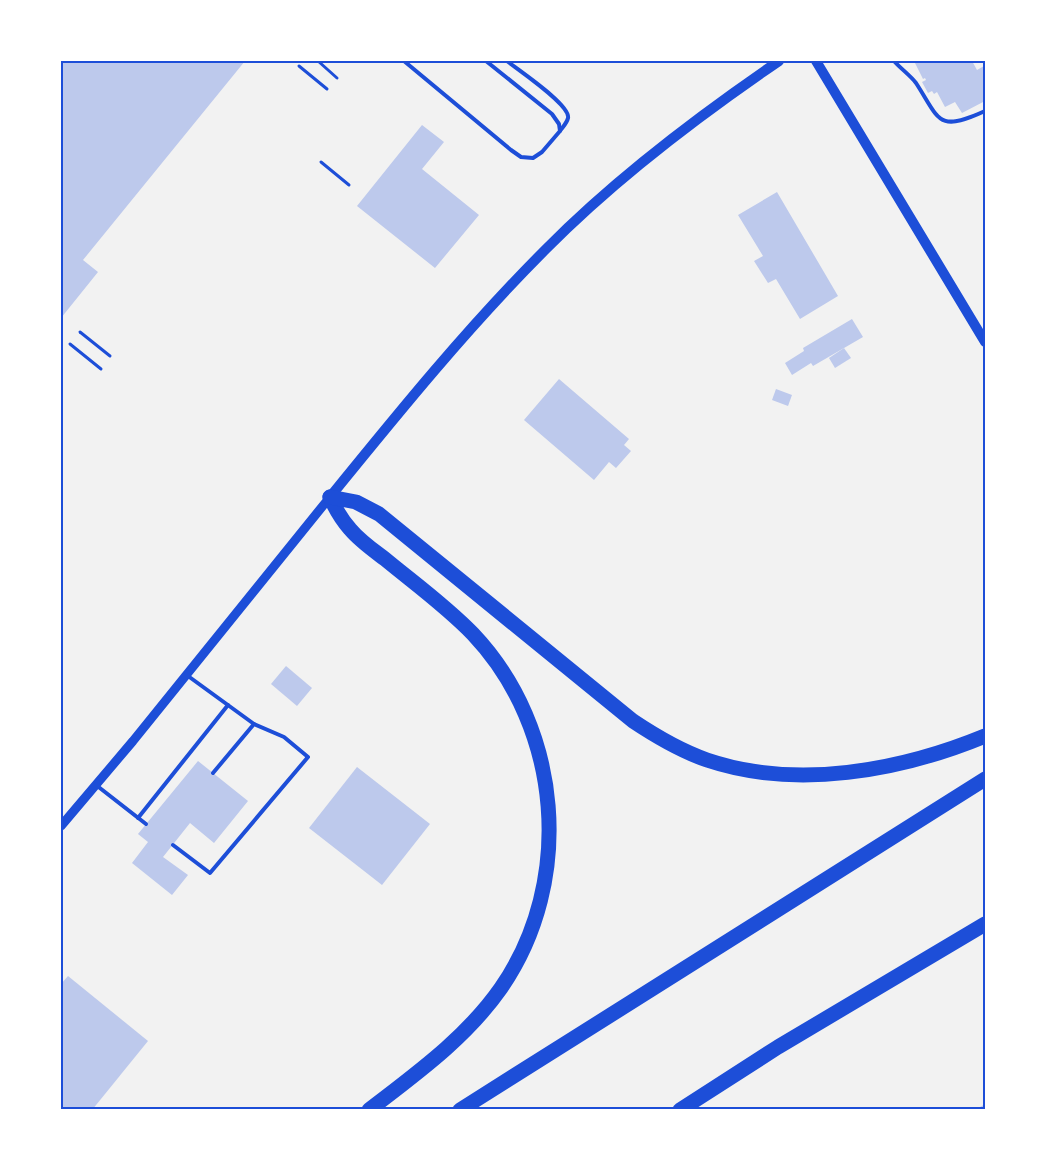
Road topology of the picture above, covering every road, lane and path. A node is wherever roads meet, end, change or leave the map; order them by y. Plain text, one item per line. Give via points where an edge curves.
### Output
1 (318, 61) edge
2 (404, 61) edge
3 (486, 61) edge
4 (507, 61) edge
5 (779, 61) edge
6 (816, 61) edge
7 (894, 61) edge
8 (299, 66) dead end
9 (337, 78) dead end
10 (327, 89) dead end
11 (985, 111) edge
12 (560, 131) junction
13 (321, 162) dead end
14 (349, 185) dead end
15 (80, 332) dead end
16 (985, 342) edge
17 (70, 344) dead end
18 (110, 356) dead end
19 (100, 369) dead end
20 (330, 497) junction
21 (186, 675) junction
22 (228, 705) junction
23 (254, 724) junction
24 (985, 736) edge
25 (213, 773) dead end
26 (985, 778) edge
27 (96, 785) junction
28 (138, 818) junction
29 (146, 824) dead end
30 (61, 826) edge
31 (172, 845) dead end
32 (985, 924) edge
33 (370, 1110) edge
34 (460, 1110) edge
35 (680, 1110) edge

1 - 9 path
2 - 12 lane via 521,157 533,158 542,152
3 - 12 lane via 552,114
4 - 12 lane via 568,112 568,120
5 - 20 main road via 649,158 595,202 548,247 464,335
6 - 16 main road
7 - 11 lane via 916,83 933,113 942,120 950,123
8 - 10 path
13 - 14 path
15 - 18 path
17 - 19 path
20 - 21 street
20 - 24 highway via 356,502 379,514 626,715 666,741 708,760 768,773 826,774 913,760
20 - 33 highway via 342,519 357,536 455,617 499,667 533,734 542,765 549,813 548,861 540,905 525,946 508,977 454,1041
21 - 22 lane
21 - 27 street
22 - 23 lane
22 - 28 lane
23 - 25 lane
23 - 31 lane via 284,737 308,757 210,874
26 - 34 highway
27 - 28 lane
27 - 30 street
28 - 29 lane
32 - 35 highway via 778,1047

